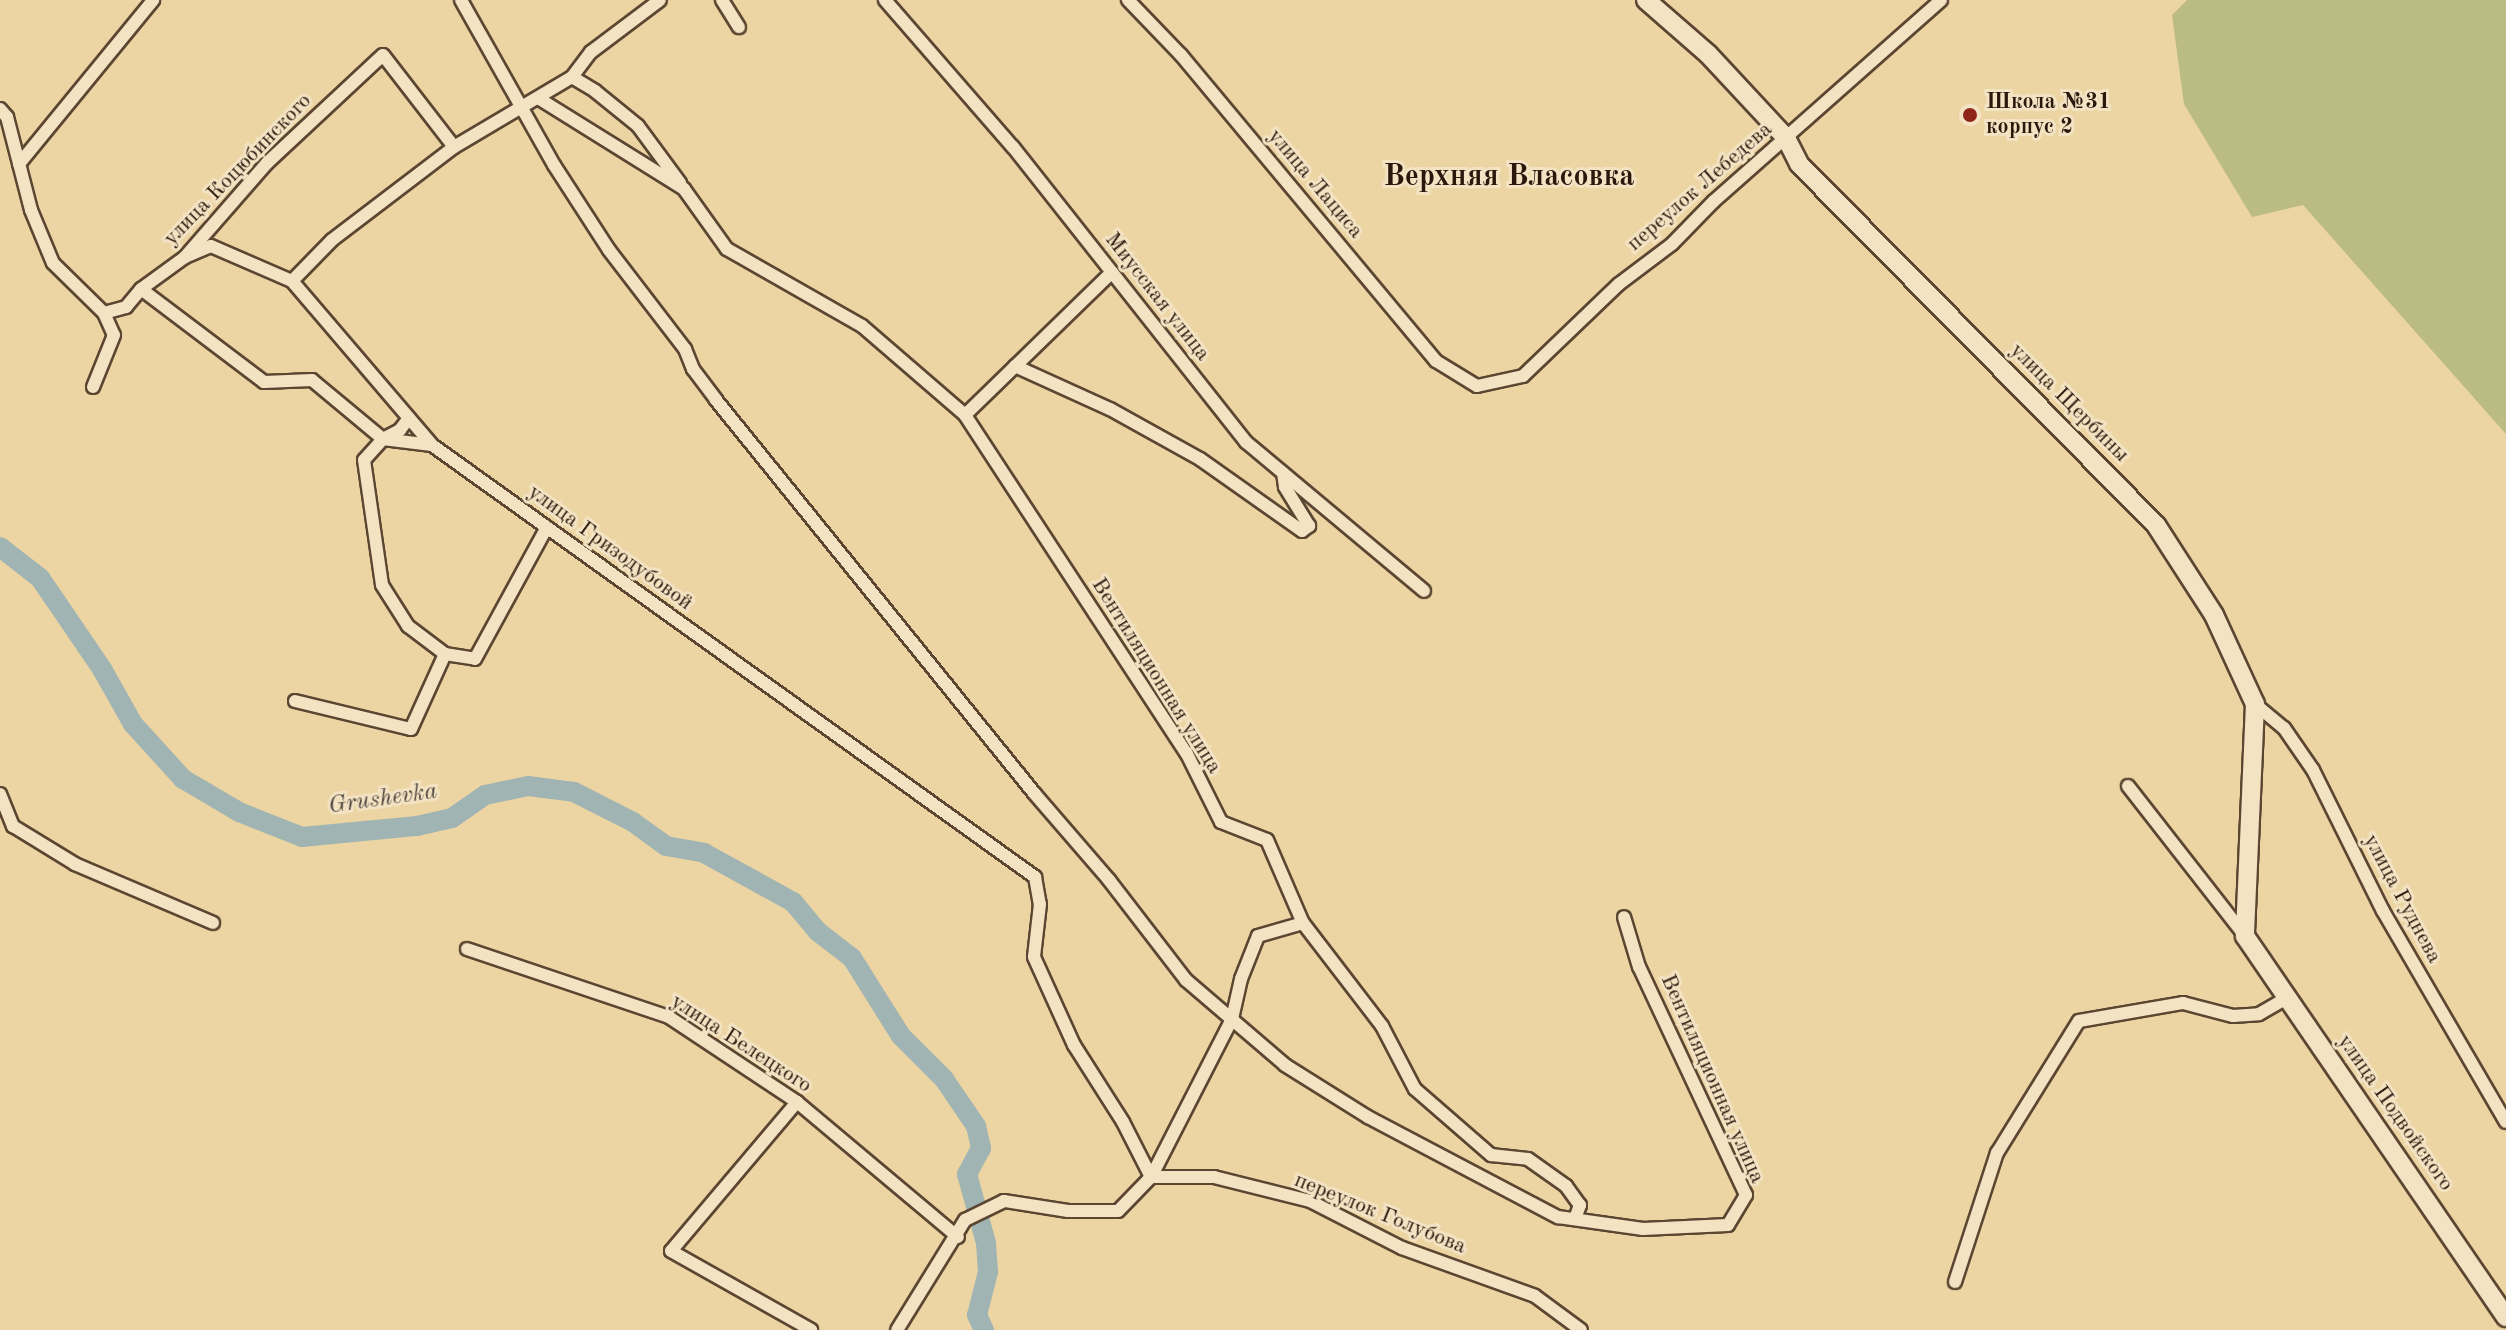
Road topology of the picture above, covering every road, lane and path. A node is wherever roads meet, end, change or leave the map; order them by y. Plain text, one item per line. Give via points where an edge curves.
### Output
1 (153, 0) edge
2 (461, 0) edge
3 (660, 0) edge
4 (722, 0) edge
5 (885, 0) edge
6 (1128, 0) edge
7 (1646, 0) edge
8 (1941, 0) edge
9 (739, 27) dead end
10 (572, 77) junction
11 (538, 98) junction
12 (519, 107) junction
13 (0, 109) edge
14 (1786, 138) junction
15 (454, 147) junction
16 (19, 164) junction
17 (684, 189) junction
18 (185, 257) junction
19 (1112, 272) junction
20 (292, 281) junction
21 (141, 289) junction
22 (104, 313) junction
23 (1015, 366) junction
24 (1477, 386) joint
25 (93, 387) dead end
26 (965, 415) junction
27 (409, 418) junction
28 (383, 439) junction
29 (432, 445) junction
30 (1283, 473) junction
31 (547, 527) junction
32 (1424, 591) dead end
33 (445, 654) junction
34 (295, 701) dead end
35 (2255, 704) junction
36 (2128, 786) dead end
37 (0, 794) edge
38 (1624, 917) dead end
39 (213, 923) dead end
40 (1303, 923) junction
41 (2245, 936) junction
42 (467, 949) dead end
43 (2287, 998) junction
44 (1232, 1019) junction
45 (797, 1102) junction
46 (2506, 1122) edge
47 (1151, 1177) junction
48 (1575, 1219) junction
49 (958, 1237) junction
50 (1955, 1282) dead end
51 (2506, 1317) edge
52 (811, 1330) edge
53 (897, 1330) edge
54 (1581, 1330) edge

1 - 16 street
2 - 12 street
3 - 10 street via 591,52
4 - 9 street
5 - 19 street, Миусская улица via 1013,147
6 - 24 street, улица Лациса via 1181,55 1436,361
7 - 14 street, улица Щербины via 1708,54
8 - 14 street, переулок Лебедева
10 - 11 street
10 - 17 street, Вентиляционная улица via 638,126
11 - 12 street
11 - 17 street, Вентиляционная улица
12 - 15 street
12 - 44 street via 609,250 685,349 716,400 1186,980
13 - 16 street via 7,117
14 - 24 street, переулок Лебедева via 1523,376
14 - 35 street, улица Щербины via 1799,164 2156,525 2214,615
15 - 18 street, улица Коцюбинского via 383,55 267,163
15 - 20 street via 332,240
16 - 22 street via 53,263
17 - 26 street, Вентиляционная улица via 727,249 862,326
18 - 20 street, улица Гризодубовой via 211,246
18 - 21 street, улица Коцюбинского
19 - 23 street
19 - 30 street, Миусская улица via 1246,442
20 - 27 street, улица Гризодубовой
21 - 22 street, улица Коцюбинского via 126,307
21 - 28 street via 264,382 312,380
22 - 25 street via 114,335
23 - 26 street
23 - 30 street via 1110,409 1200,459 1302,531 1309,526 1285,487
26 - 40 street, Вентиляционная улица via 1187,754 1221,822 1267,840
27 - 28 street
27 - 29 street, улица Гризодубовой
28 - 29 street
28 - 33 street via 364,460 382,585 408,626
29 - 31 street, улица Гризодубовой
30 - 32 street, Миусская улица
31 - 33 street via 475,659
31 - 47 street, улица Гризодубовой via 1035,877 1040,904 1034,957 1074,1045
33 - 34 street via 411,729
35 - 41 street, улица Щербины
35 - 46 street, улица Руднева via 2284,728 2313,770 2383,911
36 - 41 street
37 - 39 street via 13,826 75,864
38 - 48 street, Вентиляционная улица via 1639,967 1746,1195 1728,1225 1643,1229
40 - 44 street via 1258,936
40 - 48 street, Вентиляционная улица via 1382,1026 1415,1089 1491,1155 1528,1159 1566,1186 1580,1205
41 - 43 street, улица Подвойского
42 - 45 street, улица Белецкого via 669,1017
43 - 50 street via 2259,1014 2233,1016 2183,1003 2079,1021 1997,1153
43 - 51 street, улица Подвойского
44 - 47 street
44 - 48 street via 1285,1065 1368,1117 1558,1217
45 - 49 street, улица Белецкого
45 - 52 street via 671,1251
47 - 49 street via 1118,1211 1068,1211 1004,1201 965,1220
47 - 54 street, переулок Голубова via 1214,1177 1310,1201 1402,1248 1535,1296
49 - 53 street

